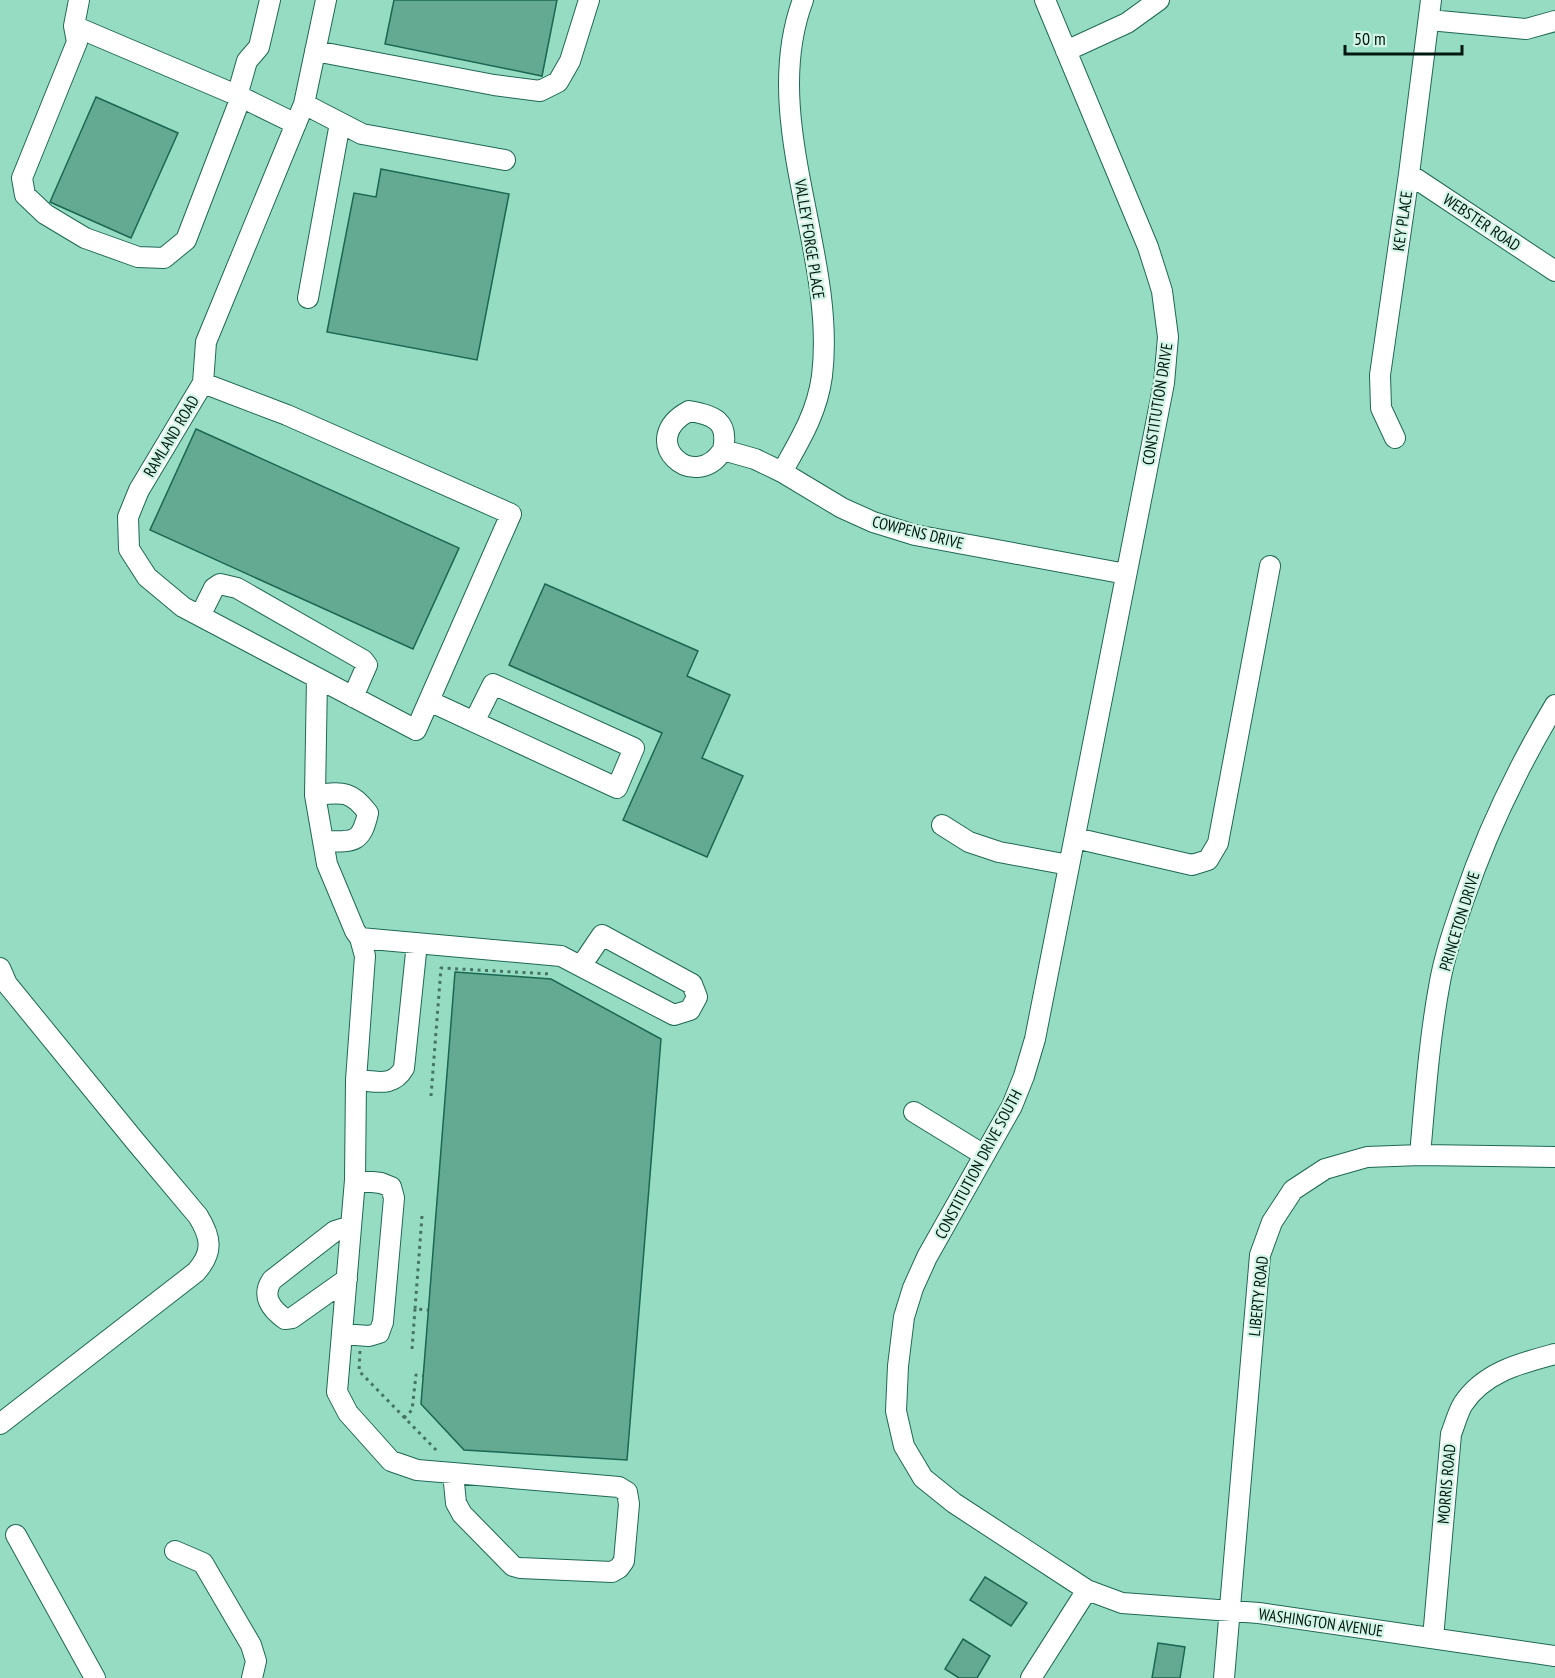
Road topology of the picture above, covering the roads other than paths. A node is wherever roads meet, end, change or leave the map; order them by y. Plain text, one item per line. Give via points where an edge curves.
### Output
1 (78, 0) edge
2 (270, 0) edge
3 (326, 0) edge
4 (589, 0) edge
5 (803, 0) edge
6 (1045, 0) edge
7 (1159, 0) edge
8 (1431, 0) edge
9 (1429, 20) junction
10 (1555, 21) edge
11 (74, 26) junction
12 (315, 51) junction
13 (1066, 51) junction
14 (239, 97) junction
15 (304, 104) junction
16 (340, 123) junction
17 (296, 124) junction
18 (505, 160) dead end
19 (1409, 174) junction
20 (1555, 271) edge
21 (308, 298) dead end
22 (203, 383) junction
23 (1395, 438) dead end
24 (723, 450) dead end
25 (782, 472) junction
26 (1270, 566) dead end
27 (1126, 574) junction
28 (200, 616) junction
29 (1112, 647) joint
30 (317, 678) junction
31 (353, 697) junction
32 (429, 701) junction
33 (1555, 705) edge
34 (474, 722) junction
35 (315, 795) junction
36 (942, 825) dead end
37 (1074, 838) junction
38 (324, 841) junction
39 (1069, 865) junction
40 (360, 938) junction
41 (417, 943) junction
42 (581, 966) junction
43 (0, 968) edge
44 (356, 1080) junction
45 (914, 1112) dead end
46 (984, 1155) junction
47 (1420, 1155) junction
48 (1555, 1157) edge
49 (355, 1180) junction
50 (351, 1226) junction
51 (347, 1279) junction
52 (352, 1335) junction
53 (1555, 1354) edge
54 (0, 1424) edge
55 (453, 1473) junction
56 (16, 1535) dead end
57 (175, 1551) dead end
58 (1087, 1590) junction
59 (1229, 1610) junction
60 (1432, 1638) junction
61 (1555, 1656) edge
62 (96, 1678) edge
63 (252, 1678) edge
64 (1032, 1678) edge
65 (1224, 1678) edge

1 - 11 street
2 - 14 street via 260,47 246,61
3 - 12 street, RAMLAND ROAD
4 - 12 street via 570,61 558,82 540,90
5 - 25 street, VALLEY FORGE PLACE via 790,59 788,102 824,339 822,377 810,423
6 - 13 street, CONSTITUTION DRIVE
7 - 13 street via 1127,23
8 - 9 street, KEY PLACE
9 - 10 street via 1526,29
9 - 19 street, KEY PLACE
11 - 14 street
11 - 14 street via 77,42 22,178 25,195 45,214 85,238 138,257 156,258 164,258 186,240
12 - 15 street, RAMLAND ROAD
13 - 27 street, CONSTITUTION DRIVE via 1148,247 1162,291 1168,337 1164,383
14 - 17 street
15 - 16 street
15 - 17 street, RAMLAND ROAD
16 - 18 street via 362,134
16 - 21 street
17 - 22 street, RAMLAND ROAD via 206,342
19 - 20 street, WEBSTER ROAD
19 - 23 street, KEY PLACE via 1380,375 1381,408
22 - 28 street, RAMLAND ROAD via 139,490 128,517 129,549 147,577 183,608
22 - 32 street via 287,414 512,514
24 - 25 street, COWPENS DRIVE
25 - 27 street, COWPENS DRIVE via 842,508 915,535
26 - 37 street via 1218,843 1208,860 1192,865
27 - 29 street, CONSTITUTION DRIVE
28 - 30 street, RAMLAND ROAD
28 - 31 street via 214,588 220,584 237,588 363,660 367,665
29 - 37 street, CONSTITUTION DRIVE SOUTH
30 - 31 street, RAMLAND ROAD
30 - 35 street
31 - 32 street, RAMLAND ROAD via 416,730
32 - 34 street
33 - 47 street, PRINCETON DRIVE via 1504,798 1454,928 1439,985
34 - 34 street via 617,788 634,748 493,684
35 - 38 street
35 - 38 street via 342,792 357,798 368,813 364,831 349,842
36 - 39 street via 969,842 999,852
37 - 39 street, CONSTITUTION DRIVE SOUTH
38 - 40 street via 327,864
39 - 46 street, CONSTITUTION DRIVE SOUTH via 1035,1039 1012,1106
40 - 41 street
40 - 44 street via 365,956
41 - 42 street via 561,956
41 - 44 street via 404,1068 398,1078 388,1082
42 - 42 street via 674,1015 690,1010 697,997 692,984 602,935
43 - 54 street via 7,984 198,1216 206,1229 209,1251 196,1272
44 - 49 street
45 - 46 street
46 - 58 street, CONSTITUTION DRIVE SOUTH via 927,1257 904,1317 896,1411 904,1446 923,1478 954,1503
47 - 48 street, LIBERTY ROAD
47 - 59 street, LIBERTY ROAD via 1367,1157 1325,1169 1293,1190 1272,1222 1260,1255
49 - 50 street
49 - 52 street via 391,1187 394,1198 383,1322 379,1333
50 - 51 street
50 - 51 street via 335,1231 272,1280 266,1288 267,1297 279,1314 285,1319 292,1318
51 - 52 street
52 - 55 street via 338,1392 348,1413 391,1461 417,1470
53 - 60 street, MORRIS ROAD via 1518,1364 1484,1380 1463,1404 1451,1434
55 - 55 street via 619,1487 627,1492 628,1504 624,1561 612,1572 513,1566 462,1514 456,1503
56 - 62 street
57 - 63 street via 203,1563 252,1645 256,1661
58 - 59 street, WASHINGTON AVENUE via 1122,1603
58 - 64 street
59 - 60 street, WASHINGTON AVENUE
59 - 65 street, LIBERTY ROAD
60 - 61 street, WASHINGTON AVENUE

